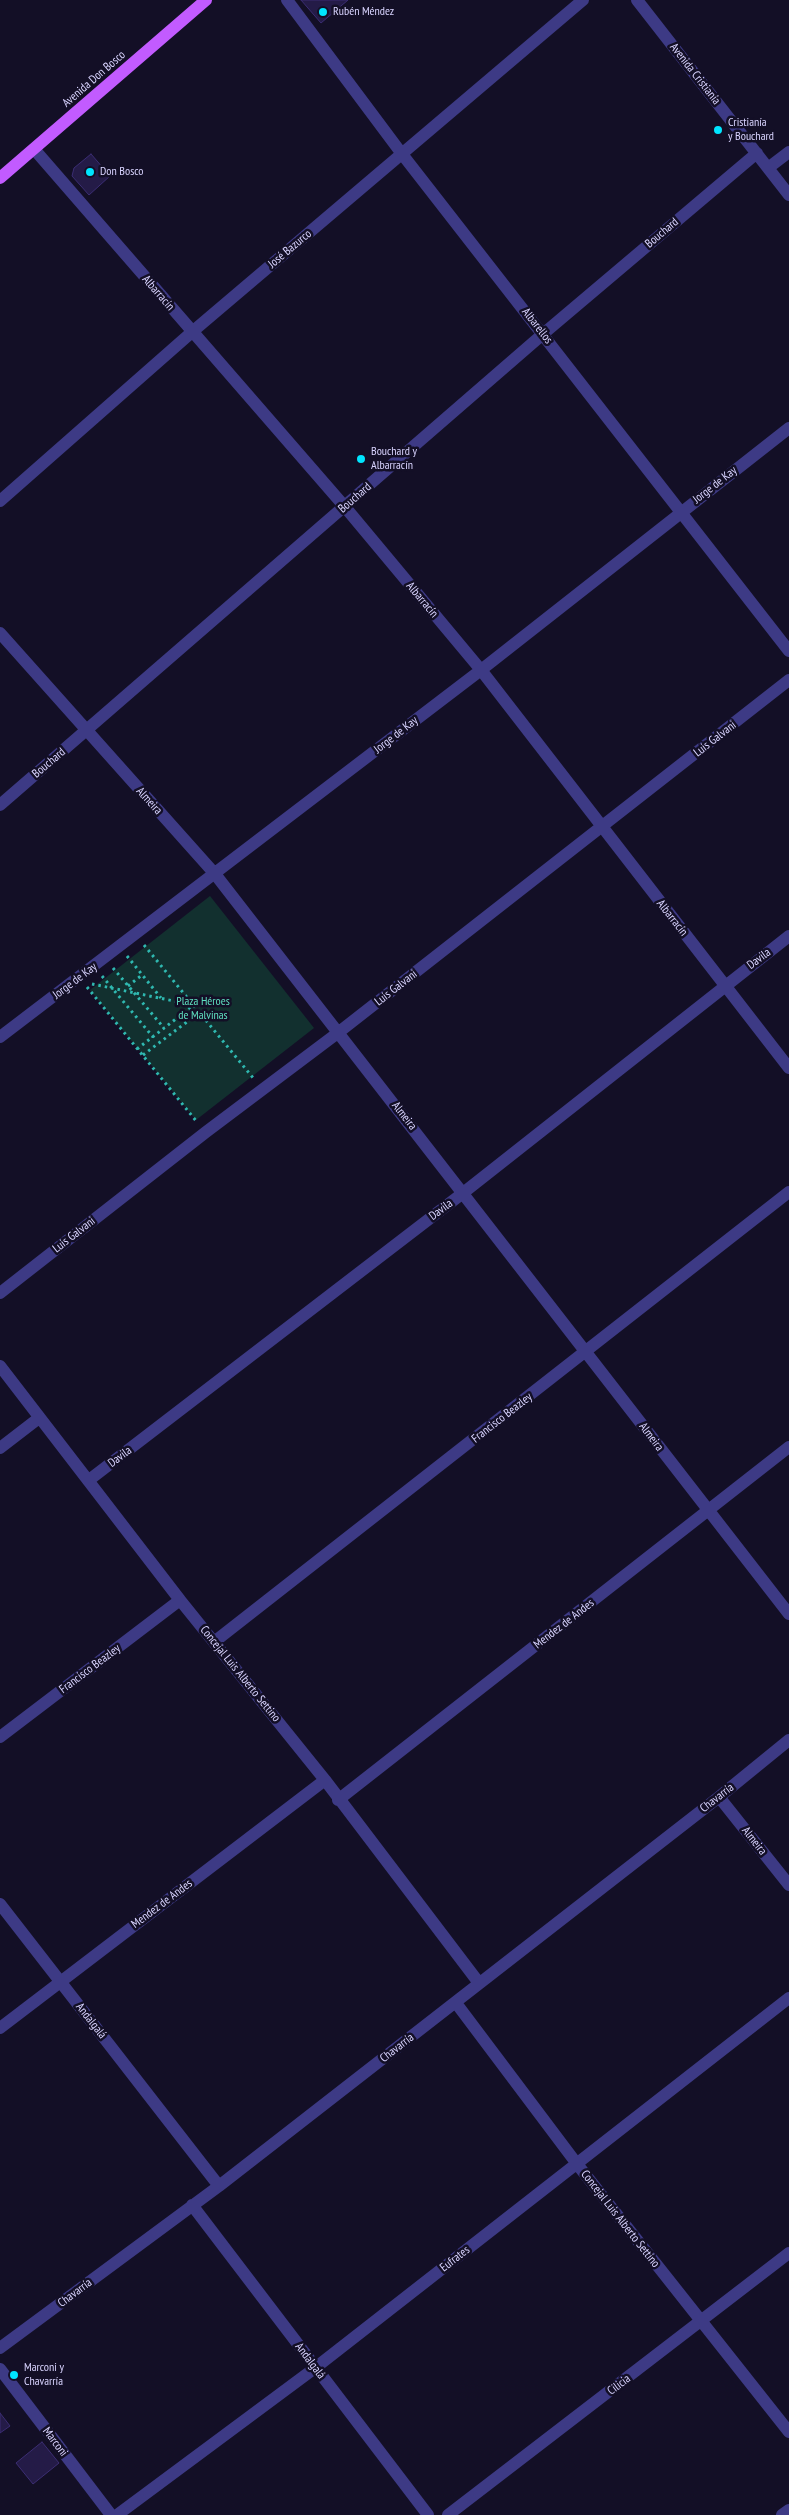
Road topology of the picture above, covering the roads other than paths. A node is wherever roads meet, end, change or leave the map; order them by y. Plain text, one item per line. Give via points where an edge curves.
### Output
1 (286, 0) edge
2 (583, 0) edge
3 (637, 0) edge
4 (204, 1) edge
5 (34, 149) junction
6 (789, 152) edge
7 (757, 153) junction
8 (402, 154) junction
9 (768, 168) junction
10 (0, 178) edge
11 (789, 195) edge
12 (192, 332) junction
13 (544, 334) junction
14 (789, 428) edge
15 (0, 501) edge
16 (345, 507) junction
17 (680, 511) junction
18 (0, 633) edge
19 (789, 651) edge
20 (481, 670) junction
21 (789, 680) edge
22 (87, 732) junction
23 (0, 805) edge
24 (602, 828) junction
25 (215, 874) junction
26 (789, 936) edge
27 (724, 985) junction
28 (339, 1032) junction
29 (0, 1038) edge
30 (789, 1068) edge
31 (789, 1192) edge
32 (463, 1193) junction
33 (0, 1293) edge
34 (586, 1352) junction
35 (0, 1366) edge
36 (39, 1418) junction
37 (789, 1447) edge
38 (0, 1448) edge
39 (89, 1480) junction
40 (708, 1512) junction
41 (180, 1600) junction
42 (789, 1614) edge
43 (214, 1642) junction
44 (0, 1737) edge
45 (789, 1740) edge
46 (325, 1780) junction
47 (719, 1797) junction
48 (338, 1800) junction
49 (789, 1885) edge
50 (0, 1904) edge
51 (60, 1982) junction
52 (478, 1983) junction
53 (789, 1998) edge
54 (456, 2003) junction
55 (0, 2028) edge
56 (577, 2164) junction
57 (219, 2186) junction
58 (192, 2206) junction
59 (789, 2253) edge
60 (702, 2322) junction
61 (0, 2348) edge
62 (315, 2368) junction
63 (0, 2369) edge
64 (789, 2432) edge
65 (789, 2510) edge
66 (111, 2515) edge
67 (116, 2515) edge
68 (428, 2515) edge
69 (448, 2515) edge
70 (782, 2515) edge

1 - 8 street, Albarellos
2 - 8 street, José Bazurco
3 - 7 street, Avenida Cristianía
4 - 5 main road, Avenida Don Bosco
5 - 10 main road, Avenida Don Bosco
5 - 12 street, Albarracín
6 - 9 street
7 - 9 street, Avenida Cristianía
7 - 13 street, Bouchard
8 - 12 street, José Bazurco
8 - 13 street, Albarellos
9 - 11 street, Avenida Cristianía
12 - 15 street, José Bazurco
12 - 16 street, Albarracín
13 - 16 street, Bouchard
13 - 17 street, Albarellos
14 - 17 street, Jorge de Kay
16 - 20 street, Albarracín
16 - 22 street, Bouchard
17 - 19 street, Albarellos
17 - 20 street, Jorge de Kay
18 - 22 street, Almeira
20 - 24 street, Albarracín
20 - 25 street, Jorge de Kay
21 - 24 street, Luis Galvani
22 - 23 street, Bouchard
22 - 25 street, Almeira
24 - 27 street, Albarracín
24 - 28 street, Luis Galvani
25 - 28 street, Almeira
25 - 29 street, Jorge de Kay
26 - 27 street, Davila
27 - 30 street, Albarracín
27 - 32 street, Davila
28 - 32 street, Almeira
28 - 33 street, Luis Galvani
31 - 34 street, Francisco Beazley
32 - 34 street, Almeira
32 - 39 street, Davila
34 - 40 street, Almeira
34 - 43 street, Francisco Beazley
35 - 36 street, Concejal Luis Alberto Settino
36 - 38 street
36 - 39 street, Concejal Luis Alberto Settino
37 - 40 street, Mendez de Andes
39 - 41 street, Concejal Luis Alberto Settino
40 - 42 street, Almeira
40 - 48 street, Mendez de Andes
41 - 43 street, Concejal Luis Alberto Settino
41 - 44 street, Francisco Beazley
43 - 46 street, Concejal Luis Alberto Settino
45 - 47 street, Chavarría
46 - 48 street, Concejal Luis Alberto Settino
46 - 51 street, Mendez de Andes
47 - 49 street, Almeira
47 - 52 street, Chavarría
48 - 52 street, Concejal Luis Alberto Settino
50 - 51 street, Andalgalá
51 - 55 street, Mendez de Andes
51 - 57 street, Andalgalá
52 - 54 street, Chavarría
53 - 56 street, Eufrates
54 - 56 street, Concejal Luis Alberto Settino
54 - 57 street, Chavarría
56 - 60 street, Concejal Luis Alberto Settino
56 - 62 street, Eufrates
57 - 58 street, Chavarría
58 - 61 street, Chavarría
58 - 62 street, Andalgalá
59 - 60 street, Cilicia
60 - 64 street, Concejal Luis Alberto Settino
60 - 69 street, Cilicia
62 - 67 street, Eufrates
62 - 68 street, Andalgalá
63 - 66 street, Marconi
65 - 70 street

